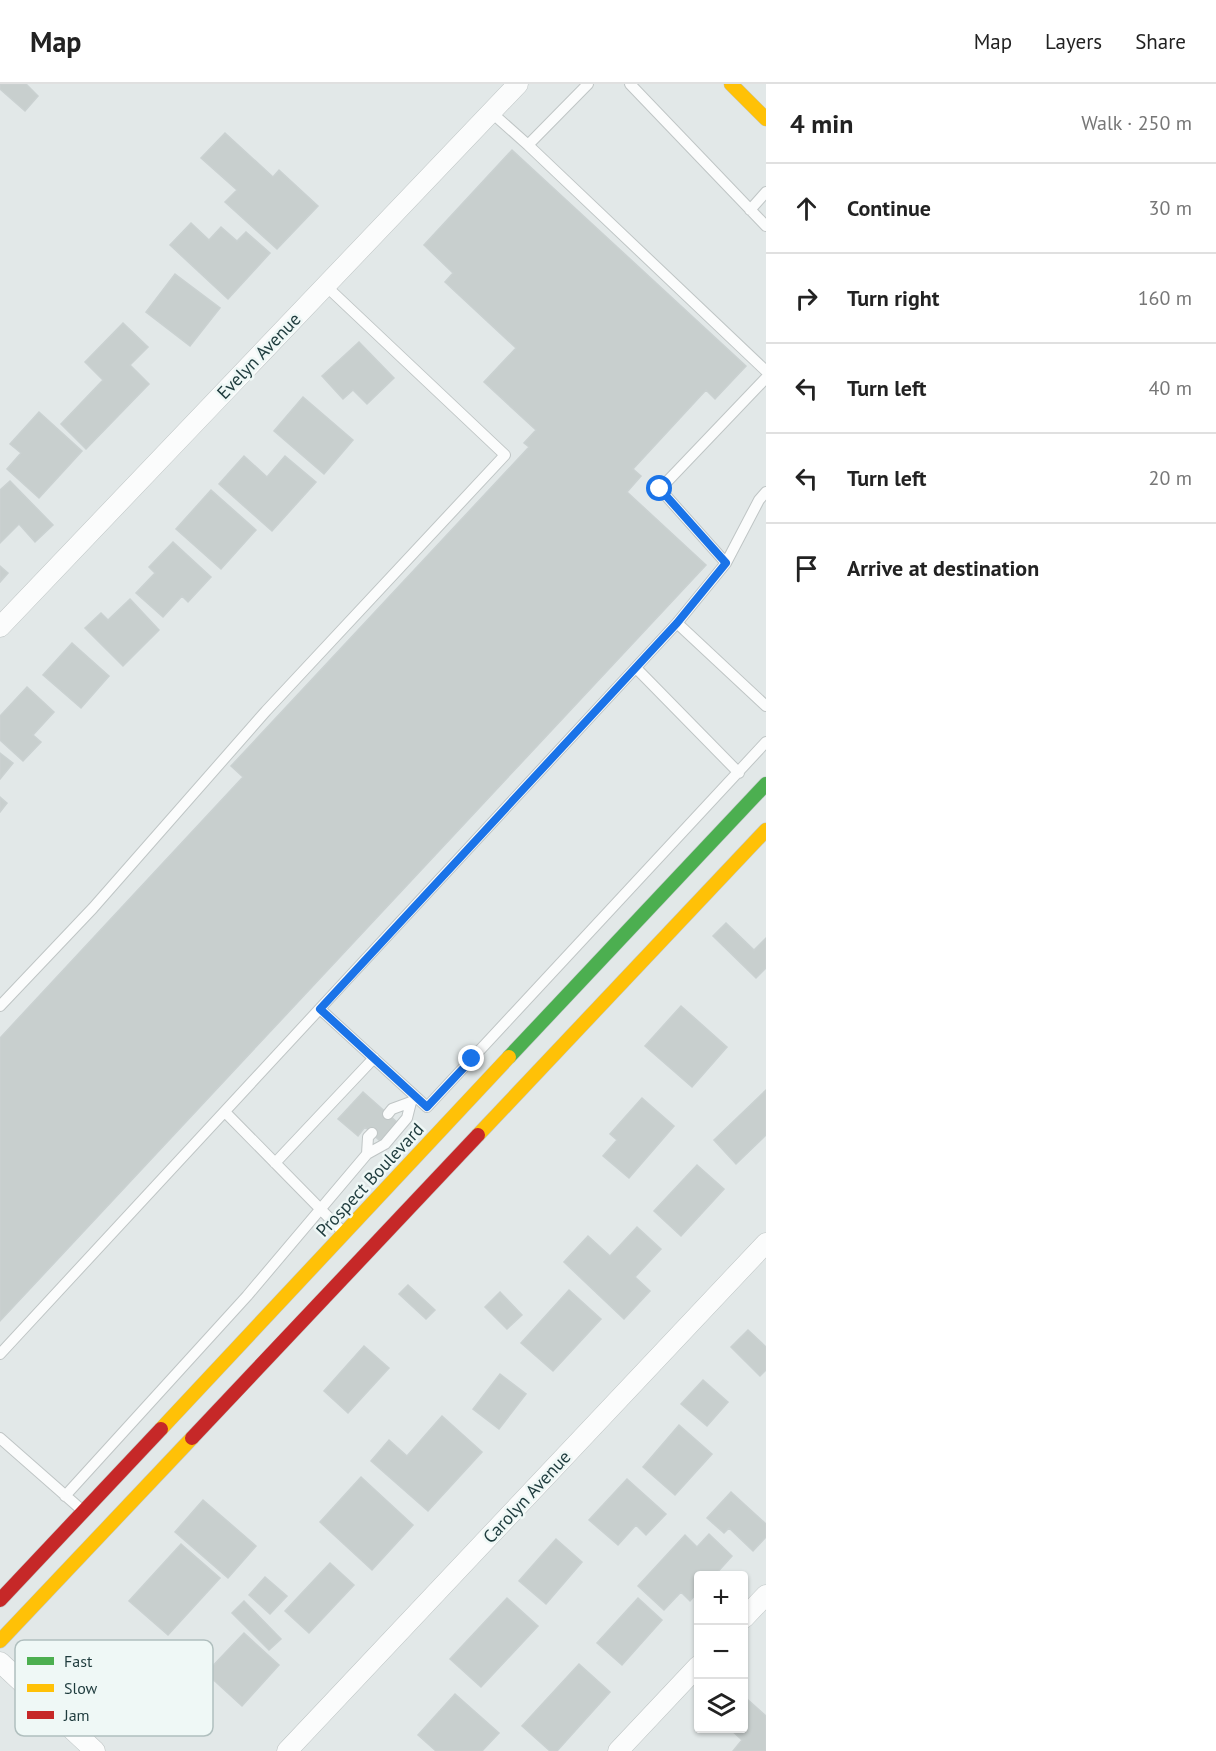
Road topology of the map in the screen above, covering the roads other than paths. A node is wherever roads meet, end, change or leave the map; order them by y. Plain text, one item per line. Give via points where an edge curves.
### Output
1 (518, 84) edge
2 (588, 84) edge
3 (630, 84) edge
4 (731, 84) edge
5 (491, 112) junction
6 (765, 115) edge
7 (528, 144) junction
8 (766, 192) edge
9 (750, 210) junction
10 (766, 226) edge
11 (326, 286) junction
12 (766, 371) edge
13 (766, 378) edge
14 (764, 500) edge
15 (726, 563) junction
16 (677, 623) junction
17 (0, 627) edge
18 (636, 668) junction
19 (766, 706) edge
20 (766, 742) edge
21 (739, 772) junction
22 (766, 784) edge
23 (766, 830) edge
24 (660, 878) junction
25 (0, 1006) edge
26 (320, 1009) junction
27 (374, 1058) junction
28 (482, 1068) junction
29 (413, 1099) junction
30 (225, 1112) junction
31 (388, 1114) dead end
32 (437, 1116) junction
33 (372, 1133) dead end
34 (367, 1154) junction
35 (275, 1162) junction
36 (320, 1209) junction
37 (344, 1233) junction
38 (766, 1243) edge
39 (220, 1347) junction
40 (0, 1354) edge
41 (0, 1438) edge
42 (65, 1496) junction
43 (83, 1512) junction
44 (766, 1595) edge
45 (0, 1600) edge
46 (748, 1614) edge
47 (0, 1641) edge
48 (0, 1662) edge
49 (694, 1671) edge
50 (15, 1676) edge
51 (79, 1736) edge
52 (95, 1751) edge
53 (287, 1751) edge
54 (618, 1751) edge

1 - 5 street, Evelyn Avenue
2 - 7 lane
3 - 9 lane
4 - 6 main road
5 - 7 lane
5 - 11 street, Evelyn Avenue
7 - 12 lane
8 - 9 lane
9 - 10 lane
11 - 17 street, Evelyn Avenue
11 - 25 lane via 505,455 266,711 93,908
13 - 15 lane via 660,489
14 - 15 lane
15 - 16 lane
16 - 18 lane
16 - 19 lane
18 - 21 lane
18 - 26 lane
20 - 21 lane
21 - 24 lane
22 - 24 main road, Prospect Boulevard
23 - 47 main road
24 - 28 main road, Prospect Boulevard
24 - 28 lane
26 - 27 lane
26 - 30 lane
27 - 29 lane
27 - 35 lane
28 - 32 main road, Prospect Boulevard
28 - 32 lane
29 - 31 lane
29 - 32 lane
29 - 34 lane via 406,1118 385,1144
30 - 35 lane
30 - 40 lane
32 - 37 main road, Prospect Boulevard
33 - 34 lane
34 - 36 lane
35 - 36 lane
36 - 37 lane
36 - 39 lane via 248,1296
37 - 39 main road, Prospect Boulevard
38 - 53 street, Carolyn Avenue
39 - 42 lane
39 - 43 main road, Prospect Boulevard
41 - 42 lane
42 - 43 lane
43 - 45 main road, Prospect Boulevard
44 - 46 street
48 - 50 street
49 - 54 street
51 - 52 street

